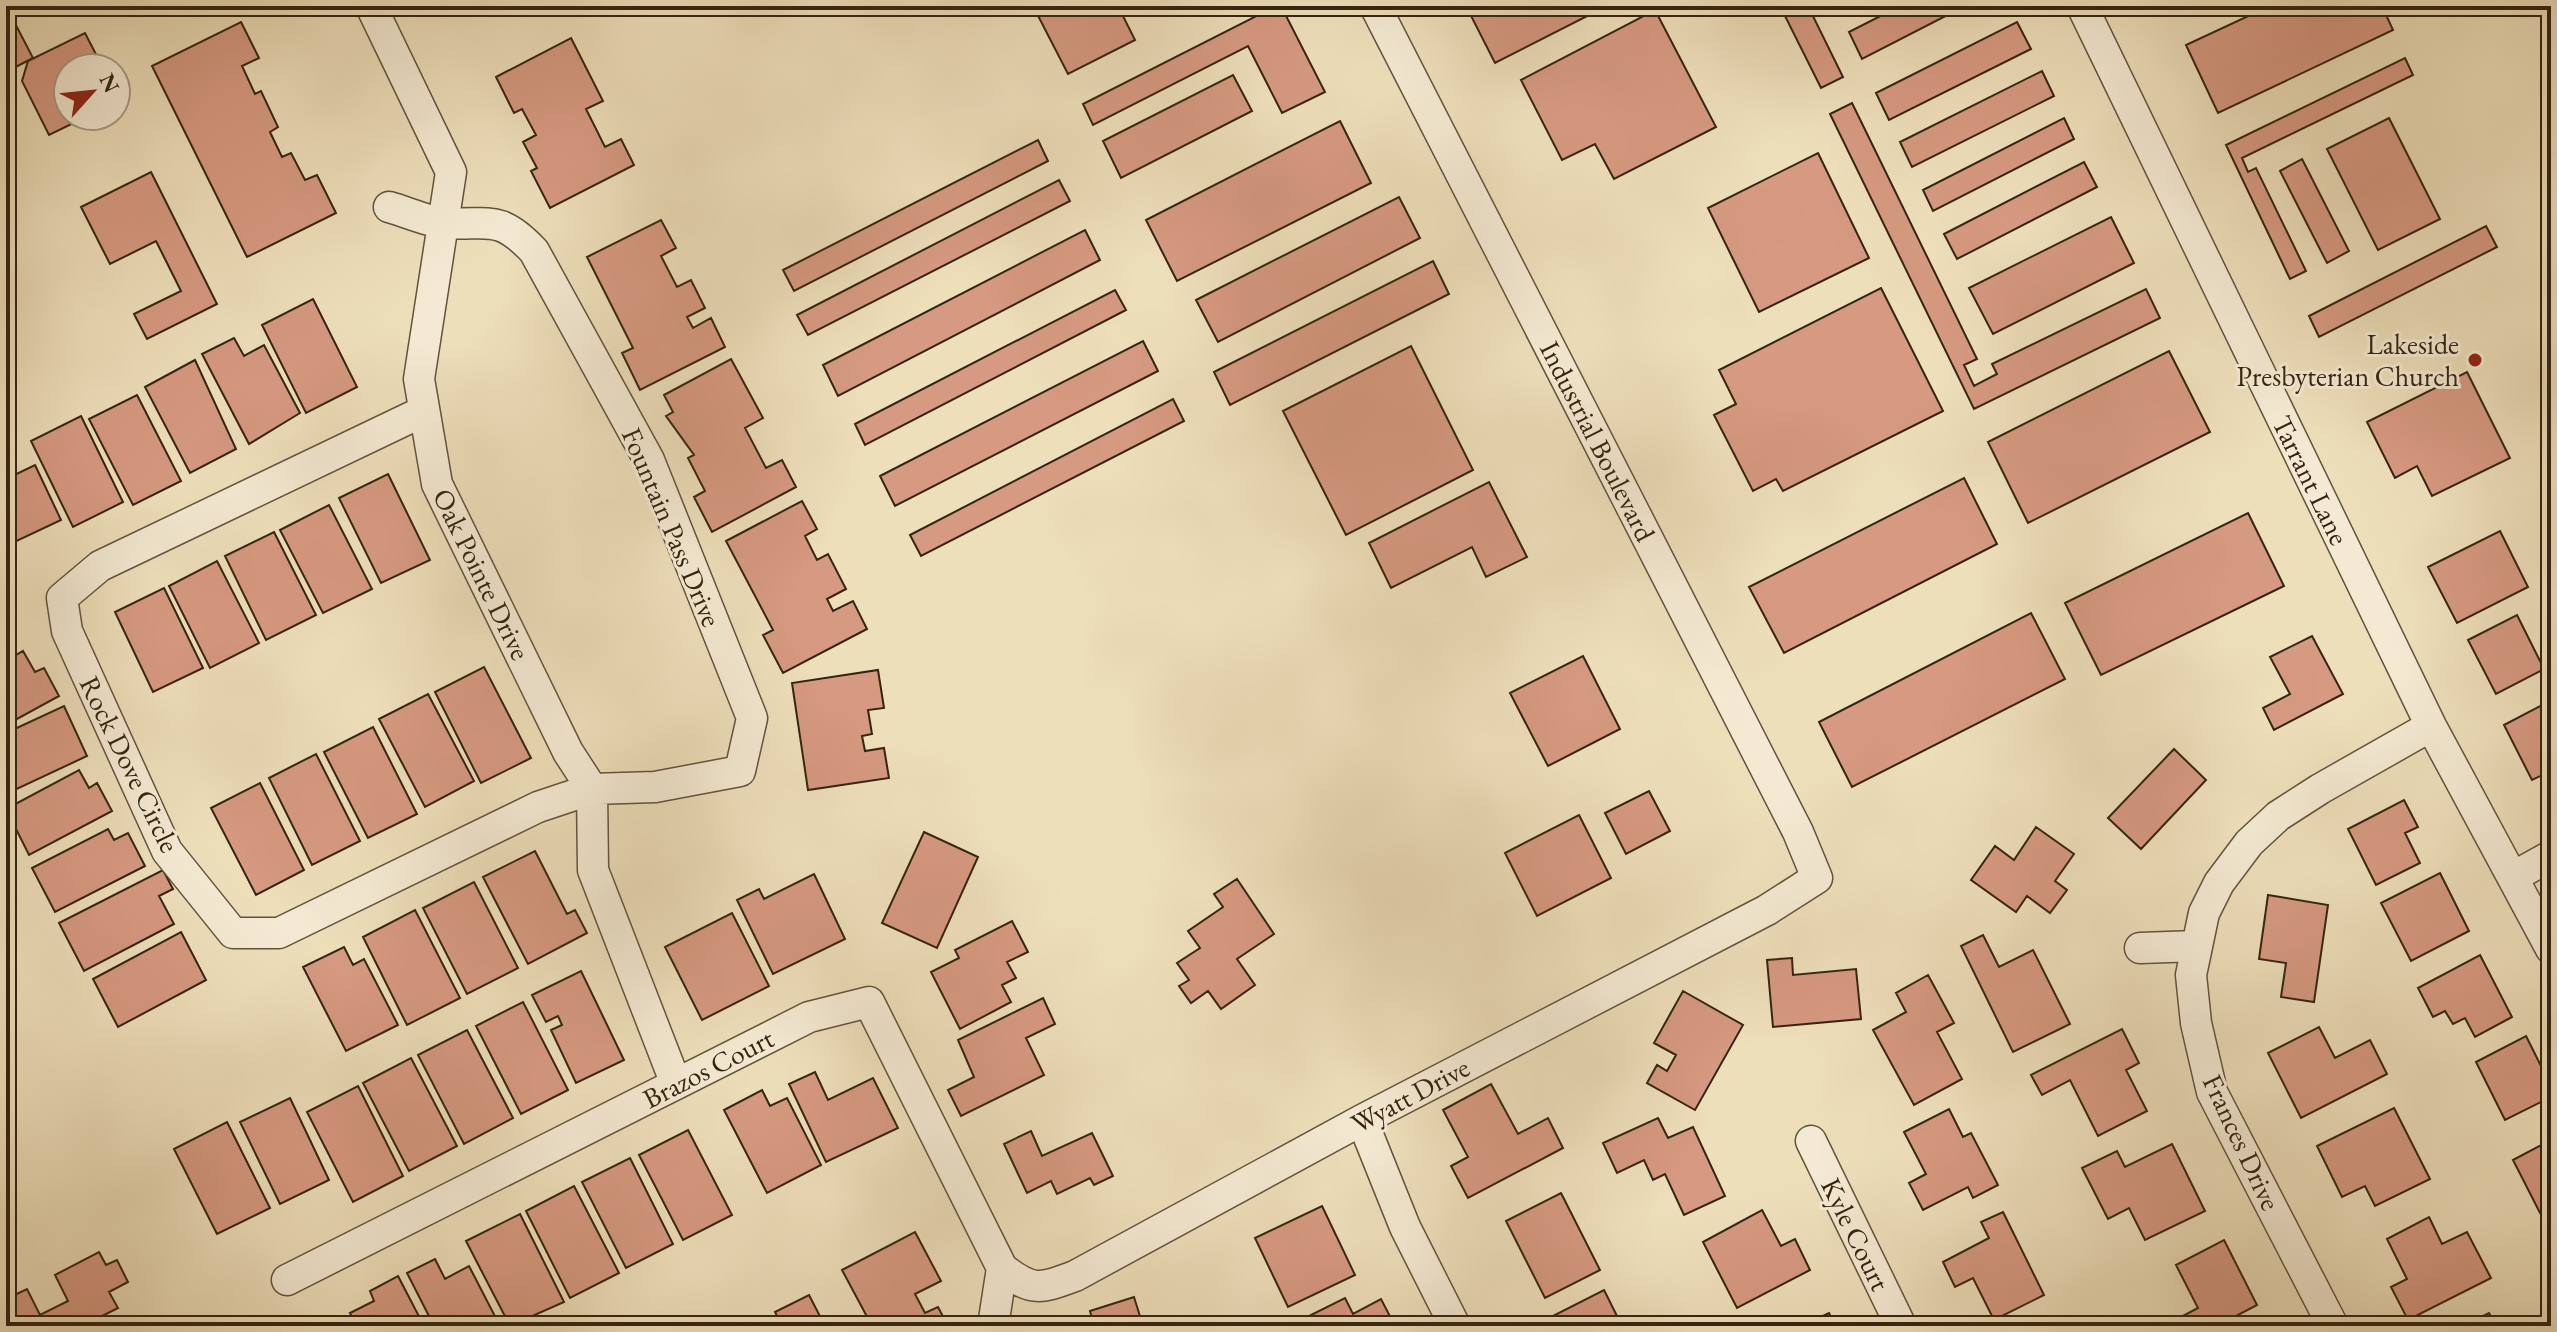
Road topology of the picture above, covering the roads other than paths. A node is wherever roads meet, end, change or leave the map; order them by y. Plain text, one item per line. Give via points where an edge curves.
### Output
1 (371, 6) edge
2 (1375, 6) edge
3 (2082, 6) edge
4 (389, 207) dead end
5 (443, 223) junction
6 (424, 411) junction
7 (2431, 726) junction
8 (592, 789) junction
9 (2551, 856) edge
10 (2513, 877) junction
11 (1817, 878) joint
12 (2197, 946) junction
13 (2140, 948) dead end
14 (2551, 949) edge
15 (676, 1084) junction
16 (1362, 1120) junction
17 (1811, 1141) dead end
18 (1002, 1268) junction
19 (287, 1280) dead end
20 (993, 1326) edge
21 (1455, 1326) edge
22 (1901, 1326) edge
23 (2333, 1326) edge

1 - 5 street, Oak Pointe Drive via 451,172
2 - 11 street, Industrial Boulevard
3 - 7 street, Tarrant Lane
4 - 5 street
5 - 6 street, Oak Pointe Drive via 419,379
5 - 8 street, Fountain Pass Drive via 480,220 514,230 534,251 649,460 752,718 740,771 655,787
6 - 8 street, Oak Pointe Drive via 437,484 568,752
6 - 8 street, Rock Dove Circle via 100,566 62,598 67,631 167,851 233,933 279,933 538,807
7 - 10 street, Tarrant Lane
7 - 12 street, Frances Drive via 2320,789 2249,843 2209,903
8 - 15 street via 593,870
9 - 10 street
10 - 14 street, Tarrant Lane
11 - 16 street, Wyatt Drive via 1767,910
12 - 13 street
12 - 23 street, Frances Drive via 2191,975 2212,1092
15 - 18 street, Brazos Court via 809,1017 869,1002
15 - 19 street, Brazos Court
16 - 18 street, Wyatt Drive via 1075,1276 1044,1287 1023,1285
16 - 21 street via 1405,1227
17 - 22 street, Kyle Court
18 - 20 street

